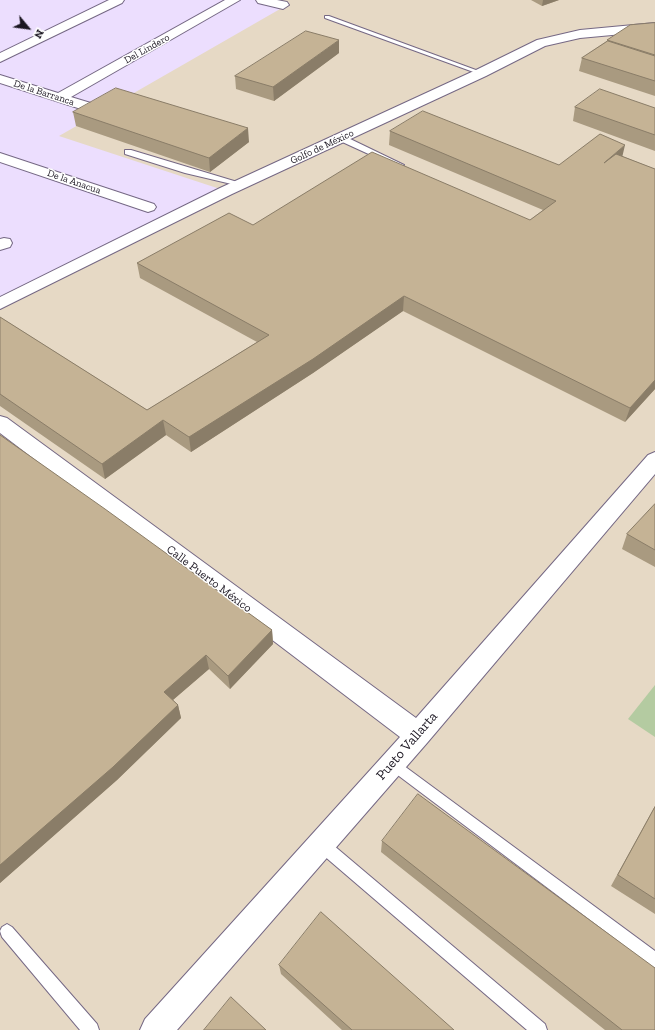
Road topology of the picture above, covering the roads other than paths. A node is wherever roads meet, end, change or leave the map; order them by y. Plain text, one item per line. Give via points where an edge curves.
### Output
1 (118, 0) edge
2 (234, 0) edge
3 (262, 0) edge
4 (283, 5) dead end
5 (328, 17) dead end
6 (655, 27) edge
7 (0, 58) edge
8 (481, 74) junction
9 (0, 79) edge
10 (59, 98) junction
11 (89, 107) edge
12 (341, 138) junction
13 (128, 152) dead end
14 (0, 157) edge
15 (404, 167) edge
16 (240, 184) junction
17 (148, 207) dead end
18 (0, 304) edge
19 (0, 423) edge
20 (655, 460) edge
21 (418, 735) junction
22 (392, 763) junction
23 (321, 844) junction
24 (7, 932) dead end
25 (655, 960) edge
26 (91, 1030) edge
27 (156, 1030) edge
28 (539, 1030) edge

1 - 7 street
2 - 10 street, Del Lindero
3 - 4 street
5 - 8 lane
6 - 8 street, Golfo de México via 557,38 541,43
8 - 12 street, Golfo de México
9 - 10 street, De la Barranca
10 - 11 street, De la Barranca
12 - 15 lane
12 - 16 street, Golfo de México
13 - 16 lane
14 - 17 street, De la Anacua
16 - 18 street, Golfo de México
19 - 21 street, Calle Puerto México
20 - 21 street, Pueto Vallarta
21 - 22 street, Pueto Vallarta
22 - 23 street, Pueto Vallarta
22 - 25 lane
23 - 27 street, Pueto Vallarta
23 - 28 lane
24 - 26 lane

